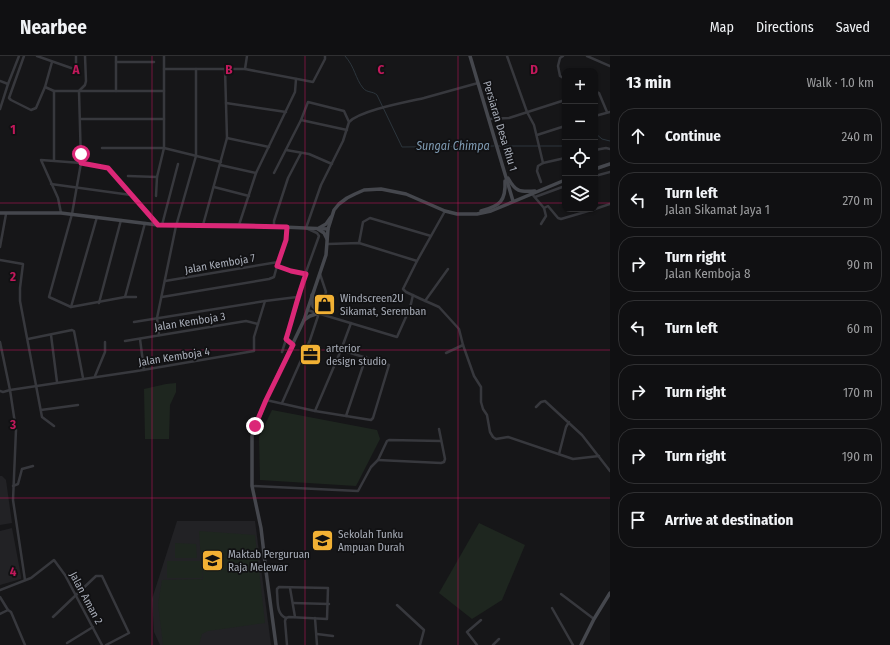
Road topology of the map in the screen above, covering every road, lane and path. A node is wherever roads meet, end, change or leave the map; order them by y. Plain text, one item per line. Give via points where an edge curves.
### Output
1 (19, 56) edge
2 (24, 56) edge
3 (37, 56) edge
4 (76, 56) edge
5 (85, 56) edge
6 (116, 56) edge
7 (164, 56) edge
8 (247, 56) edge
9 (325, 56) edge
10 (470, 56) edge
11 (507, 56) edge
12 (564, 56) edge
13 (587, 56) edge
14 (52, 62) junction
15 (116, 62) junction
16 (154, 62) dead end
17 (610, 66) edge
18 (164, 69) junction
19 (196, 69) junction
20 (225, 69) junction
21 (245, 69) junction
22 (562, 77) edge
23 (296, 79) junction
24 (0, 81) edge
25 (478, 83) junction
26 (8, 84) junction
27 (45, 88) junction
28 (54, 91) junction
29 (79, 91) junction
30 (116, 91) junction
31 (164, 91) junction
32 (598, 92) edge
33 (0, 97) edge
34 (4, 98) junction
35 (562, 101) edge
36 (226, 103) junction
37 (0, 109) edge
38 (286, 112) junction
39 (527, 112) junction
40 (609, 112) edge
41 (598, 115) edge
42 (80, 119) junction
43 (164, 119) junction
44 (489, 119) junction
45 (301, 120) junction
46 (349, 122) junction
47 (562, 127) edge
48 (347, 130) junction
49 (537, 135) junction
50 (227, 138) junction
51 (269, 147) junction
52 (102, 148) dead end
53 (164, 148) junction
54 (598, 149) edge
55 (610, 149) edge
56 (286, 150) junction
57 (301, 153) junction
58 (196, 156) junction
59 (562, 159) edge
60 (54, 160) junction
61 (81, 163) junction
62 (220, 163) junction
63 (178, 164) dead end
64 (332, 164) junction
65 (543, 164) junction
66 (610, 164) edge
67 (598, 168) edge
68 (610, 172) edge
69 (256, 173) junction
70 (274, 173) dead end
71 (505, 174) junction
72 (598, 175) edge
73 (128, 176) dead end
74 (157, 178) junction
75 (562, 181) edge
76 (542, 182) dead end
77 (51, 184) junction
78 (76, 187) junction
79 (214, 187) junction
80 (562, 187) edge
81 (538, 190) junction
82 (531, 193) junction
83 (132, 195) junction
84 (156, 196) dead end
85 (249, 196) junction
86 (535, 197) junction
87 (513, 202) junction
88 (610, 204) edge
89 (544, 208) junction
90 (598, 208) edge
91 (445, 211) junction
92 (582, 212) edge
93 (0, 213) edge
94 (61, 213) junction
95 (6, 214) junction
96 (72, 214) junction
97 (465, 215) junction
98 (97, 217) junction
99 (331, 217) junction
100 (121, 220) junction
101 (145, 223) junction
102 (541, 224) dead end
103 (160, 225) junction
104 (176, 226) junction
105 (203, 226) junction
106 (239, 226) junction
107 (274, 227) junction
108 (287, 227) junction
109 (306, 228) junction
110 (314, 228) junction
111 (328, 229) junction
112 (431, 236) junction
113 (359, 242) junction
114 (328, 243) junction
115 (0, 247) edge
116 (0, 260) edge
117 (417, 261) junction
118 (278, 264) junction
119 (448, 269) dead end
120 (306, 274) junction
121 (320, 274) junction
122 (165, 281) junction
123 (312, 294) junction
124 (413, 295) junction
125 (136, 296) dead end
126 (125, 297) junction
127 (162, 297) junction
128 (297, 297) junction
129 (265, 301) junction
130 (425, 301) junction
131 (99, 303) junction
132 (72, 307) junction
133 (307, 310) junction
134 (319, 313) junction
135 (157, 318) junction
136 (304, 320) junction
137 (134, 322) dead end
138 (351, 323) junction
139 (258, 324) junction
140 (51, 334) junction
141 (160, 335) junction
142 (140, 338) junction
143 (28, 339) junction
144 (286, 339) junction
145 (125, 341) dead end
146 (0, 342) edge
147 (105, 342) dead end
148 (293, 345) junction
149 (463, 346) junction
150 (341, 350) junction
151 (1, 351) edge
152 (282, 352) dead end
153 (446, 353) dead end
154 (366, 357) junction
155 (144, 370) junction
156 (95, 377) junction
157 (83, 378) junction
158 (57, 382) junction
159 (35, 386) junction
160 (10, 390) junction
161 (0, 391) edge
162 (266, 400) junction
163 (282, 404) junction
164 (78, 405) dead end
165 (536, 407) dead end
166 (41, 410) junction
167 (315, 411) junction
168 (346, 416) junction
169 (570, 422) junction
170 (54, 426) dead end
171 (439, 429) dead end
172 (441, 441) junction
173 (559, 454) junction
174 (599, 456) junction
175 (378, 460) junction
176 (33, 466) dead end
177 (610, 471) edge
178 (13, 486) junction
179 (252, 486) junction
180 (25, 580) junction
181 (290, 588) junction
182 (0, 590) edge
183 (610, 593) edge
184 (561, 594) dead end
185 (75, 595) junction
186 (0, 597) edge
187 (293, 603) junction
188 (328, 604) junction
189 (397, 605) dead end
190 (552, 608) dead end
191 (8, 610) junction
192 (0, 614) edge
193 (53, 617) dead end
194 (295, 617) junction
195 (286, 618) junction
196 (315, 618) junction
197 (594, 619) junction
198 (480, 620) dead end
199 (93, 627) junction
200 (317, 634) junction
201 (333, 636) dead end
202 (499, 639) dead end
203 (68, 643) dead end
204 (25, 645) edge
205 (102, 645) edge
206 (106, 645) edge
207 (276, 645) edge
208 (287, 645) edge
209 (317, 645) edge
210 (420, 645) edge
211 (477, 645) edge
212 (493, 645) edge
213 (573, 645) edge
214 (581, 645) edge

1 - 26 street
2 - 27 street via 10,99 33,110
3 - 14 street
4 - 14 street via 76,67 72,69
5 - 29 street via 86,81
6 - 15 street
7 - 18 street
8 - 21 street
9 - 23 street via 313,82
10 - 25 main road, Persiaran Desa Rhu 1
11 - 39 street
12 - 22 street via 560,58 558,66
13 - 17 street
14 - 27 street
15 - 16 street
15 - 30 street
18 - 19 street
18 - 31 street
19 - 20 street
19 - 58 street
20 - 21 street
20 - 36 street
21 - 23 street
23 - 38 street via 295,92
24 - 26 street
25 - 44 main road, Persiaran Desa Rhu 1
25 - 46 street via 379,109
26 - 34 street
27 - 28 street
28 - 29 street
28 - 60 street
29 - 30 street
29 - 42 street
30 - 31 street
31 - 43 street
32 - 40 street
33 - 34 street
34 - 37 street
35 - 39 street
36 - 38 street
36 - 50 street
38 - 51 street
39 - 44 street via 509,118
39 - 49 street
40 - 41 street
42 - 43 street
42 - 61 street
43 - 53 street
44 - 71 main road, Persiaran Desa Rhu 1
45 - 46 street via 308,102 344,111
45 - 48 street
45 - 56 street
46 - 48 street
47 - 49 street
48 - 64 street
49 - 65 street
50 - 51 street
50 - 62 street
51 - 69 street
52 - 53 street
53 - 58 street
53 - 74 street
54 - 55 street
56 - 57 street
56 - 70 street
57 - 64 street
57 - 107 street via 288,178
58 - 62 street
58 - 104 street
59 - 65 street
60 - 61 street
60 - 77 street via 42,160
61 - 78 street
61 - 83 street via 108,168
62 - 69 street
62 - 79 street
63 - 103 street
64 - 109 street via 321,185
65 - 76 street via 537,168
66 - 67 main road
68 - 72 street
69 - 85 street
71 - 81 main road via 514,188 524,191
71 - 87 main road, Persiaran Desa Rhu 1
71 - 97 main road via 505,194 497,206
73 - 74 street
74 - 84 street
75 - 81 main road
77 - 78 street
77 - 94 street via 58,198
78 - 83 street
78 - 96 street
79 - 85 street
79 - 105 street
80 - 86 street
81 - 82 main road
82 - 86 street
82 - 87 main road
83 - 103 street
85 - 106 street
86 - 89 street
87 - 97 main road via 483,213
88 - 90 street
89 - 92 street via 548,206 561,219
89 - 102 street via 546,216
91 - 97 main road
91 - 99 main road via 406,194 375,189 364,190 347,198 339,204
91 - 112 street
93 - 95 main road
94 - 95 main road
94 - 96 main road
95 - 115 street
96 - 98 main road
96 - 132 street via 49,297
98 - 100 main road
98 - 132 street
99 - 110 main road via 323,226
99 - 111 main road
100 - 101 main road
100 - 131 street
101 - 103 main road
101 - 126 street
103 - 104 main road
104 - 105 main road
104 - 122 street
105 - 106 main road
106 - 107 main road
107 - 108 main road
108 - 109 main road
108 - 118 street via 286,240
109 - 110 main road
109 - 120 street via 319,236
110 - 111 main road
110 - 114 main road via 324,233
111 - 114 main road
112 - 113 street via 370,218 361,226
112 - 117 street
113 - 114 street
113 - 117 street
114 - 121 main road
116 - 143 street via 23,264 20,301
117 - 124 street via 403,289
118 - 120 street via 291,271
118 - 122 street, Jalan Kemboja 7
118 - 127 street via 274,277 269,279
119 - 130 street
120 - 128 street
121 - 123 main road
121 - 134 street via 326,292
122 - 127 street
123 - 133 main road
123 - 134 main road via 313,306
124 - 130 street
124 - 138 street via 397,337
125 - 126 street
126 - 131 street
127 - 135 street
128 - 129 street
128 - 144 street
129 - 135 street
129 - 139 street
130 - 149 street via 439,307 456,326
131 - 132 street
133 - 134 street
133 - 136 main road
134 - 136 main road
134 - 138 street
134 - 163 street
135 - 137 street
135 - 141 street
136 - 148 main road
138 - 150 street
139 - 141 street, Jalan Kemboja 3 via 246,321
139 - 155 street, Jalan Kemboja 4 via 254,337 254,351
140 - 143 street
140 - 157 street via 74,330
140 - 158 street
141 - 142 street, Jalan Kemboja 3
142 - 145 street, Jalan Kemboja 3
142 - 155 street
143 - 159 street
144 - 148 street
144 - 152 street
146 - 151 street
147 - 156 street via 106,352
148 - 162 main road
149 - 153 street
149 - 173 street via 481,387 481,402 493,437 508,437
150 - 154 street
150 - 167 street
151 - 160 street
154 - 168 street
154 - 168 street via 389,365 374,418 372,420
155 - 156 street, Jalan Kemboja 4
156 - 157 street, Jalan Kemboja 4
157 - 158 street, Jalan Kemboja 4
158 - 159 street, Jalan Kemboja 4
159 - 160 street, Jalan Kemboja 4
159 - 166 street
160 - 161 street, Jalan Kemboja 4
160 - 178 street via 16,440
162 - 163 street
162 - 179 main road via 252,436
163 - 167 street
164 - 166 street
165 - 169 street via 545,401
166 - 170 street via 42,417
167 - 168 street
169 - 173 street via 566,427
169 - 174 street
171 - 172 street
172 - 175 street via 389,440
172 - 175 street via 445,459 441,463
173 - 174 street via 577,459
174 - 177 street
175 - 179 street via 371,467 358,491
176 - 178 street via 22,469 18,484
178 - 180 street via 13,509
179 - 207 main road via 261,528
180 - 182 street
180 - 185 street, Jalan Aman 2 via 54,560
181 - 187 street
181 - 188 street via 328,588
181 - 195 street via 277,589 279,612
183 - 197 main road
184 - 197 street
185 - 193 street
185 - 199 street, Jalan Aman 2
185 - 206 street via 96,576 102,576 129,633
186 - 191 street
187 - 188 street
187 - 194 street
188 - 196 street via 327,619
189 - 210 street via 424,630
190 - 213 street
191 - 192 street
191 - 204 street
194 - 195 street
194 - 196 street
195 - 208 street
196 - 200 street
197 - 214 main road
198 - 211 street via 467,632
199 - 203 street
199 - 205 street, Jalan Aman 2
200 - 201 street
200 - 209 street
202 - 212 street

